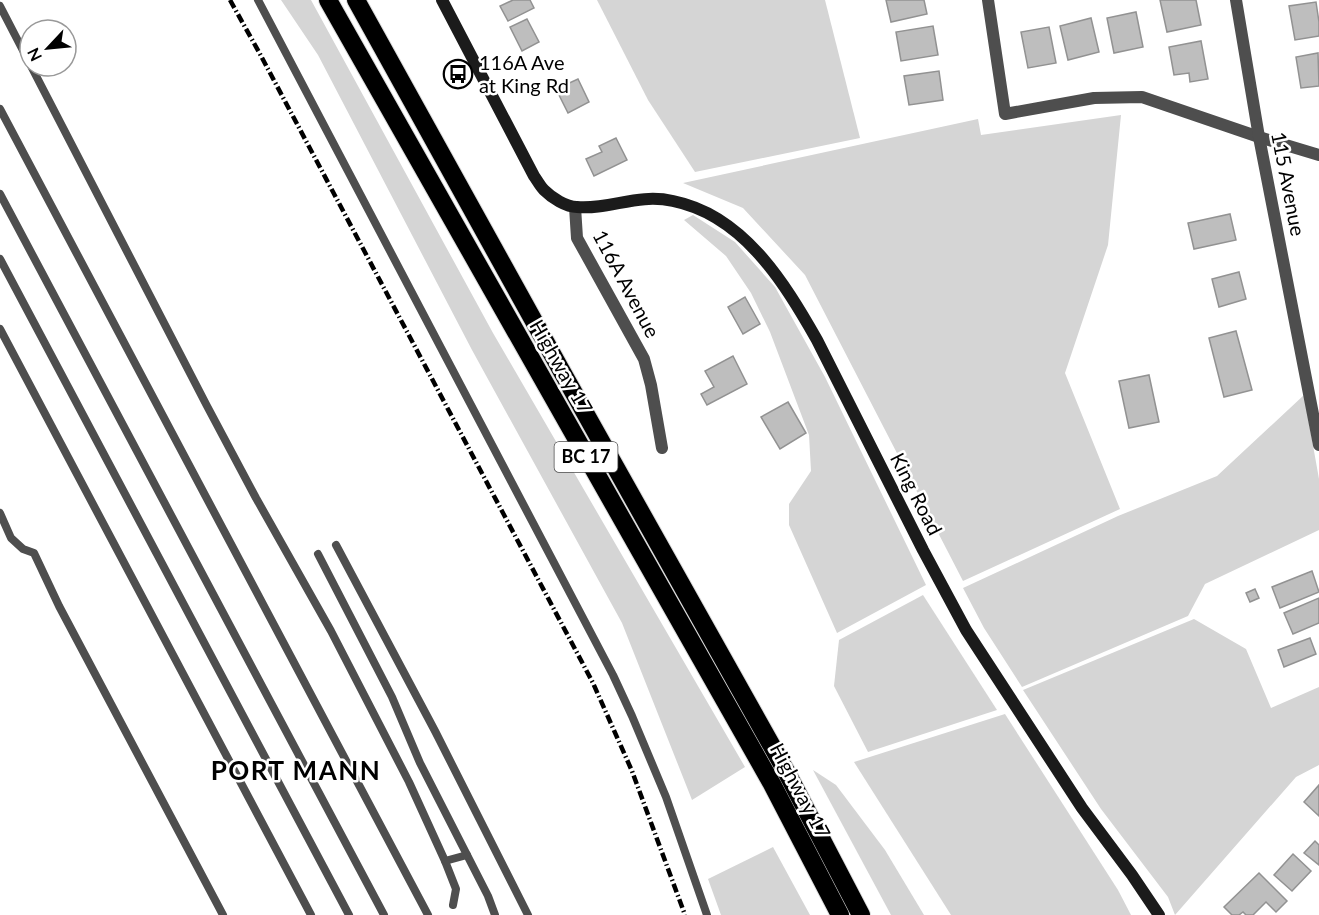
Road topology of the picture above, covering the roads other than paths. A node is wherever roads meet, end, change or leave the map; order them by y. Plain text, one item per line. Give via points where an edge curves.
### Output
1 (258, 0) edge
2 (328, 0) edge
3 (356, 0) edge
4 (442, 0) edge
5 (988, 0) edge
6 (1236, 0) edge
7 (0, 6) edge
8 (18, 40) edge
9 (38, 78) edge
10 (0, 109) edge
11 (1259, 137) junction
12 (1319, 155) edge
13 (0, 194) edge
14 (575, 207) junction
15 (0, 259) edge
16 (0, 329) edge
17 (1319, 445) edge
18 (662, 448) dead end
19 (0, 513) edge
20 (336, 545) dead end
21 (318, 554) dead end
22 (467, 855) junction
23 (445, 861) junction
24 (453, 905) dead end
25 (223, 915) edge
26 (311, 915) edge
27 (349, 915) edge
28 (384, 915) edge
29 (428, 915) edge
30 (495, 915) edge
31 (528, 915) edge
32 (707, 915) edge
33 (840, 915) edge
34 (861, 915) edge
35 (1159, 915) edge

1 - 32 lane via 613,675 666,797
2 - 33 highway, Highway 17 / BC 17 via 772,784
3 - 34 highway, Highway 17 / BC 17 via 781,763
4 - 14 street via 534,176 545,191
5 - 11 street via 1005,114 1094,98 1143,97
6 - 11 street, 115 Avenue
7 - 8 lane
9 - 23 lane via 250,488 331,631
10 - 29 lane
11 - 12 street
11 - 17 street, 115 Avenue
13 - 28 lane
14 - 18 street, 116A Avenue via 577,238 644,359
14 - 35 street, King Road via 650,198 674,201 726,224 768,264 817,340 966,630 1082,808
15 - 27 lane
16 - 26 lane
19 - 25 lane via 11,538 34,553
20 - 31 lane
21 - 22 lane
22 - 23 lane
22 - 30 lane
23 - 24 lane via 456,889

